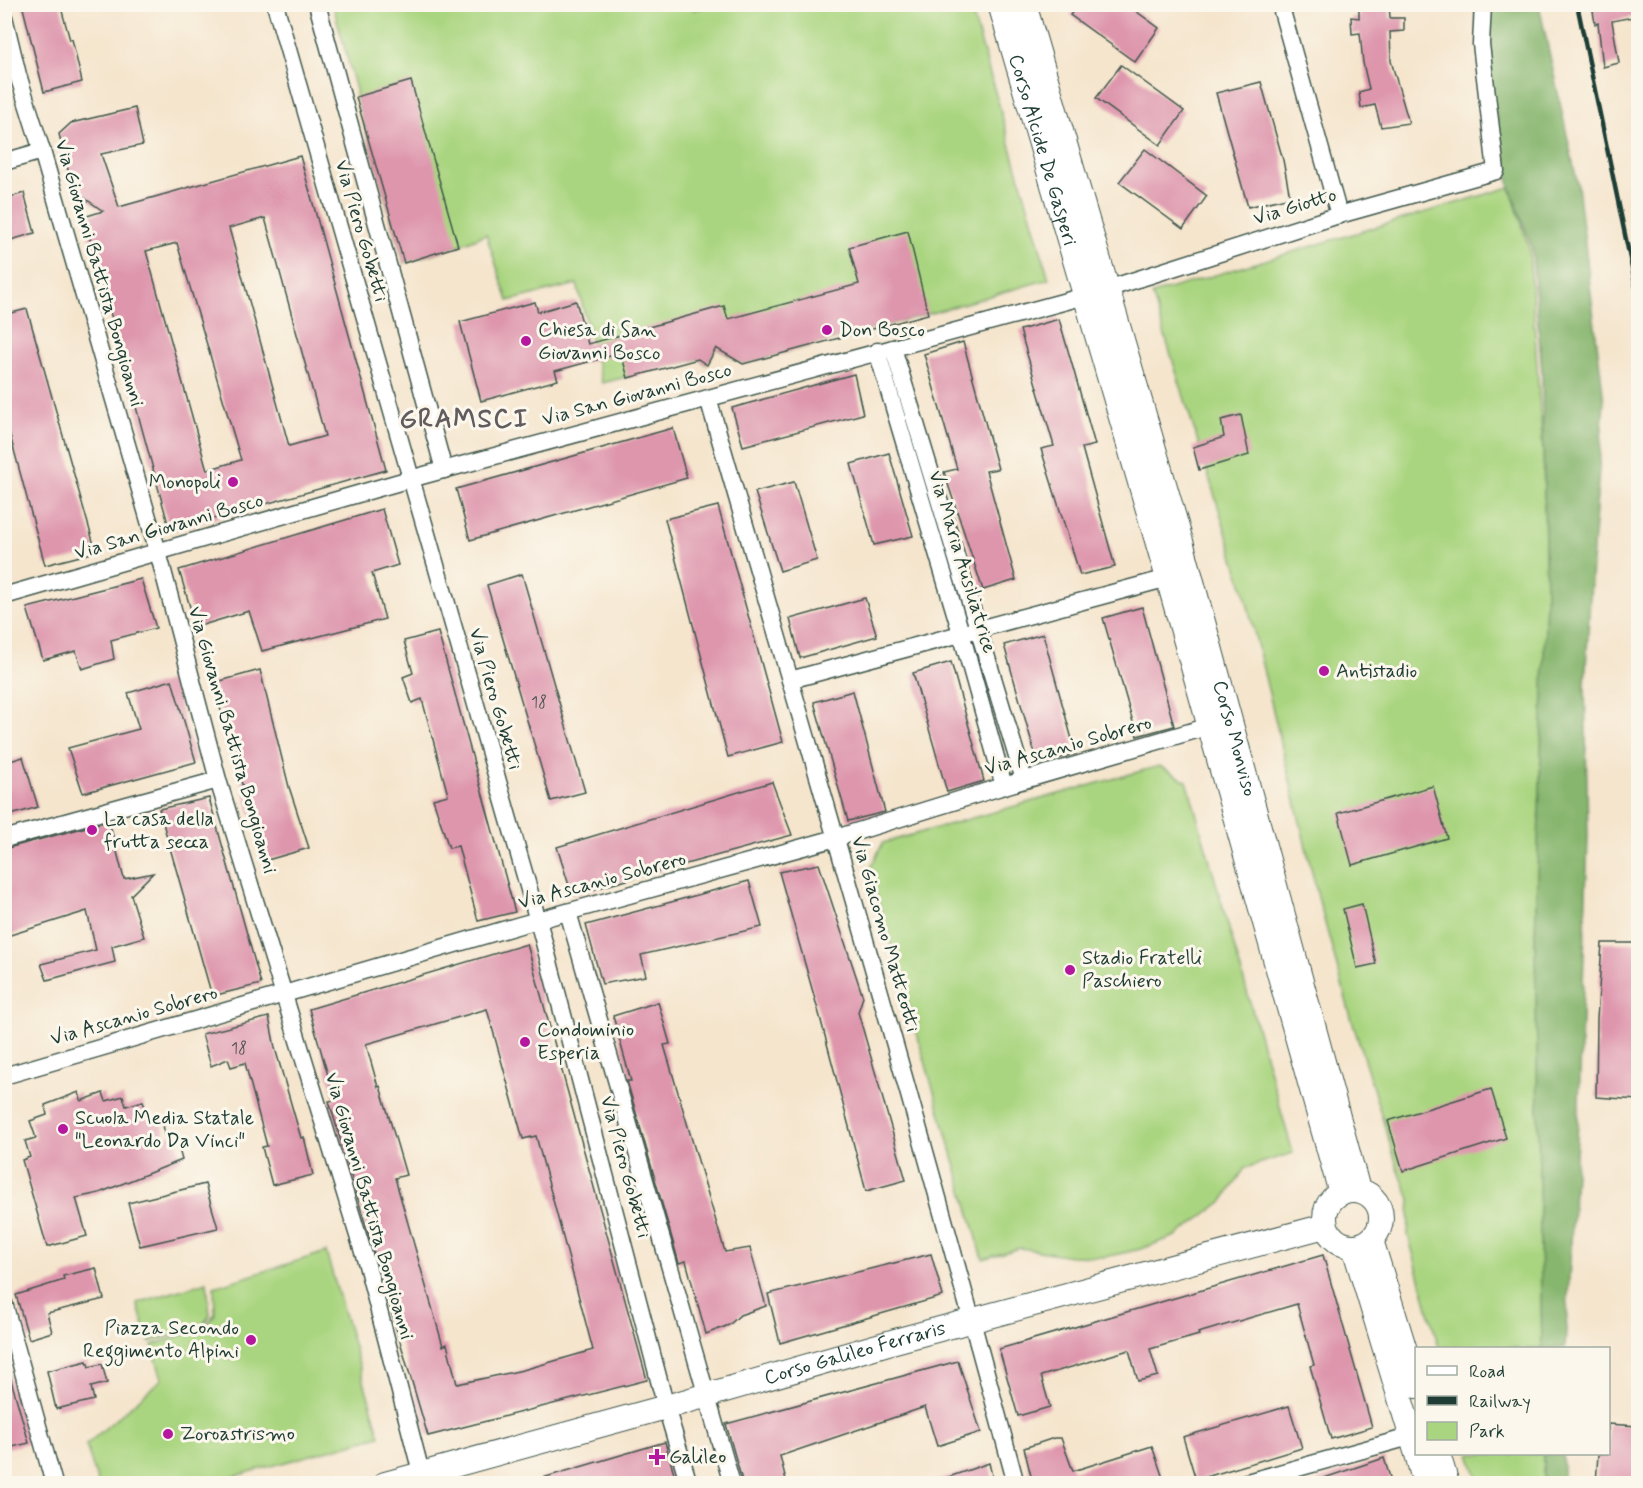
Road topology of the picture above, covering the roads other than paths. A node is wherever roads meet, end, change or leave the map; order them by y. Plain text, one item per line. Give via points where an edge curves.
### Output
1 (275, 4) edge
2 (317, 4) edge
3 (1000, 4) edge
4 (1024, 4) edge
5 (1280, 4) edge
6 (1483, 4) edge
7 (4, 17) edge
8 (42, 152) junction
9 (4, 162) edge
10 (1339, 215) junction
11 (1108, 288) junction
12 (1085, 296) junction
13 (893, 348) junction
14 (877, 351) junction
15 (708, 398) junction
16 (444, 470) junction
17 (410, 479) junction
18 (158, 552) junction
19 (1168, 578) junction
20 (4, 596) edge
21 (969, 630) junction
22 (790, 680) junction
23 (1210, 726) junction
24 (218, 780) junction
25 (1024, 780) junction
26 (1004, 786) junction
27 (836, 838) junction
28 (4, 839) edge
29 (568, 912) junction
30 (537, 920) junction
31 (285, 993) junction
32 (4, 1076) edge
33 (1349, 1191) junction
34 (1325, 1226) junction
35 (1362, 1244) junction
36 (4, 1304) edge
37 (973, 1320) junction
38 (11, 1355) edge
39 (1415, 1383) edge
40 (705, 1395) junction
41 (666, 1407) junction
42 (1415, 1447) edge
43 (1417, 1455) edge
44 (1438, 1455) edge
45 (423, 1479) edge
46 (54, 1484) edge
47 (386, 1484) edge
48 (689, 1484) edge
49 (732, 1484) edge
50 (1016, 1484) edge
51 (1240, 1484) edge
52 (1425, 1484) edge
53 (1447, 1484) edge

1 - 17 street, Via Piero Gobetti
2 - 16 street, Via Piero Gobetti
3 - 12 main road, Corso Alcide De Gasperi
4 - 11 main road, Corso Alcide De Gasperi
5 - 10 street
6 - 10 street, Via Giotto via 1481,44 1496,171
7 - 8 street, Via Giovanni Battista Bongioanni
8 - 9 street
8 - 18 street, Via Giovanni Battista Bongioanni
10 - 11 street, Via Giotto
11 - 12 street, Via San Giovanni Bosco
11 - 33 main road, Corso Monviso via 1182,545
12 - 13 street, Via San Giovanni Bosco
12 - 19 main road, Corso Monviso
13 - 14 street, Via San Giovanni Bosco
13 - 21 street, Via Maria Ausiliatrice
14 - 15 street, Via San Giovanni Bosco
14 - 21 street, Via Maria Ausiliatrice
15 - 16 street, Via San Giovanni Bosco
15 - 22 street, Via Giacomo Matteotti
16 - 17 street, Via San Giovanni Bosco
17 - 18 street, Via San Giovanni Bosco
17 - 30 street, Via Piero Gobetti
18 - 20 street, Via San Giovanni Bosco
18 - 24 street, Via Giovanni Battista Bongioanni
19 - 21 street
19 - 23 main road, Corso Monviso
21 - 22 street
21 - 25 street, Via Maria Ausiliatrice
21 - 26 street, Via Maria Ausiliatrice
22 - 27 street, Via Giacomo Matteotti
23 - 25 street, Via Ascanio Sobrero
23 - 33 main road, Corso Monviso
24 - 28 street
24 - 31 street, Via Giovanni Battista Bongioanni
25 - 26 street, Via Ascanio Sobrero
26 - 27 street, Via Ascanio Sobrero
27 - 29 street, Via Ascanio Sobrero
27 - 37 street, Via Giacomo Matteotti
29 - 30 street, Via Ascanio Sobrero
29 - 40 street, Via Piero Gobetti
30 - 31 street, Via Ascanio Sobrero
30 - 41 street, Via Piero Gobetti
31 - 32 street, Via Ascanio Sobrero
31 - 45 street, Via Giovanni Battista Bongioanni via 367,1266
33 - 34 main road via 1333,1198 1327,1206
33 - 35 main road via 1374,1199 1381,1216 1381,1225
34 - 35 main road via 1339,1243
34 - 37 main road, Corso Galileo Ferraris
35 - 39 main road
35 - 42 main road
36 - 38 street
37 - 40 main road, Corso Galileo Ferraris
37 - 50 street, Via Giacomo Matteotti
38 - 46 street
40 - 41 main road, Corso Galileo Ferraris
40 - 49 street, Via Piero Gobetti
41 - 45 main road, Corso Galileo Ferraris
41 - 48 street, Via Piero Gobetti
42 - 51 street
43 - 52 main road
44 - 53 main road
45 - 47 main road, Corso Galileo Ferraris

